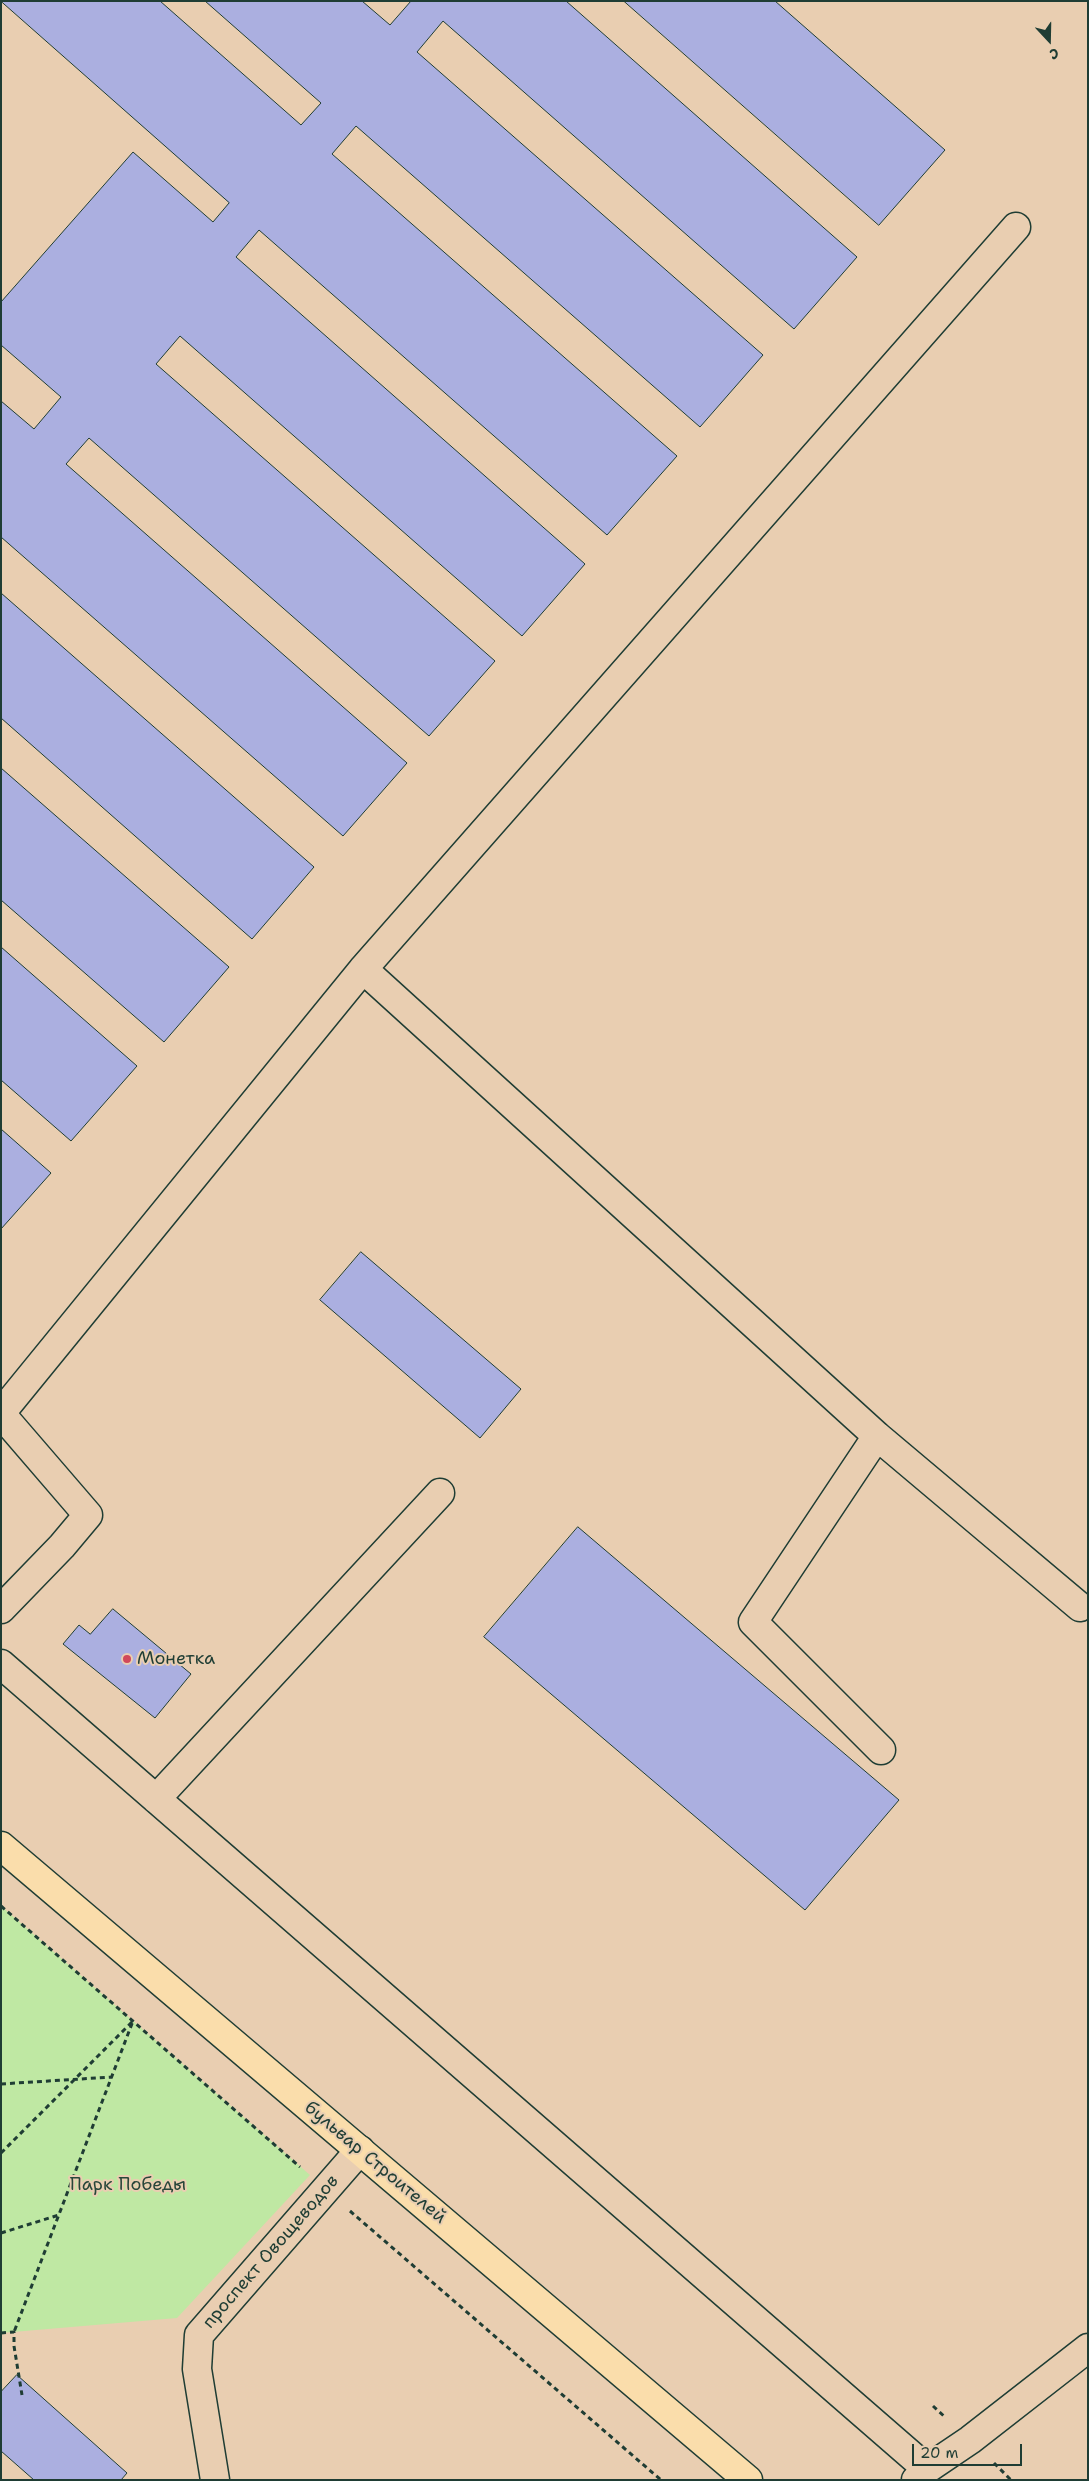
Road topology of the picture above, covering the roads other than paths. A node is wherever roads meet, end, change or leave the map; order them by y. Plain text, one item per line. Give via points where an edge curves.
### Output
1 (1016, 227) dead end
2 (363, 970) junction
3 (1, 1414) edge
4 (877, 1436) junction
5 (440, 1493) dead end
6 (1080, 1607) dead end
7 (1, 1609) edge
8 (1, 1664) edge
9 (881, 1750) dead end
10 (156, 1799) junction
11 (1, 1846) edge
12 (360, 2150) junction
13 (1088, 2348) edge
14 (921, 2474) edge
15 (215, 2480) edge
16 (748, 2480) edge

1 - 2 street
2 - 3 street
2 - 4 street
3 - 7 street via 88,1515
4 - 6 street
4 - 9 street via 753,1622
5 - 10 street
8 - 10 street
10 - 14 street
11 - 12 main road, бульвар Строителей
12 - 15 street, проспект Овощеводов via 199,2335 197,2369
12 - 16 main road, бульвар Строителей
13 - 14 street

